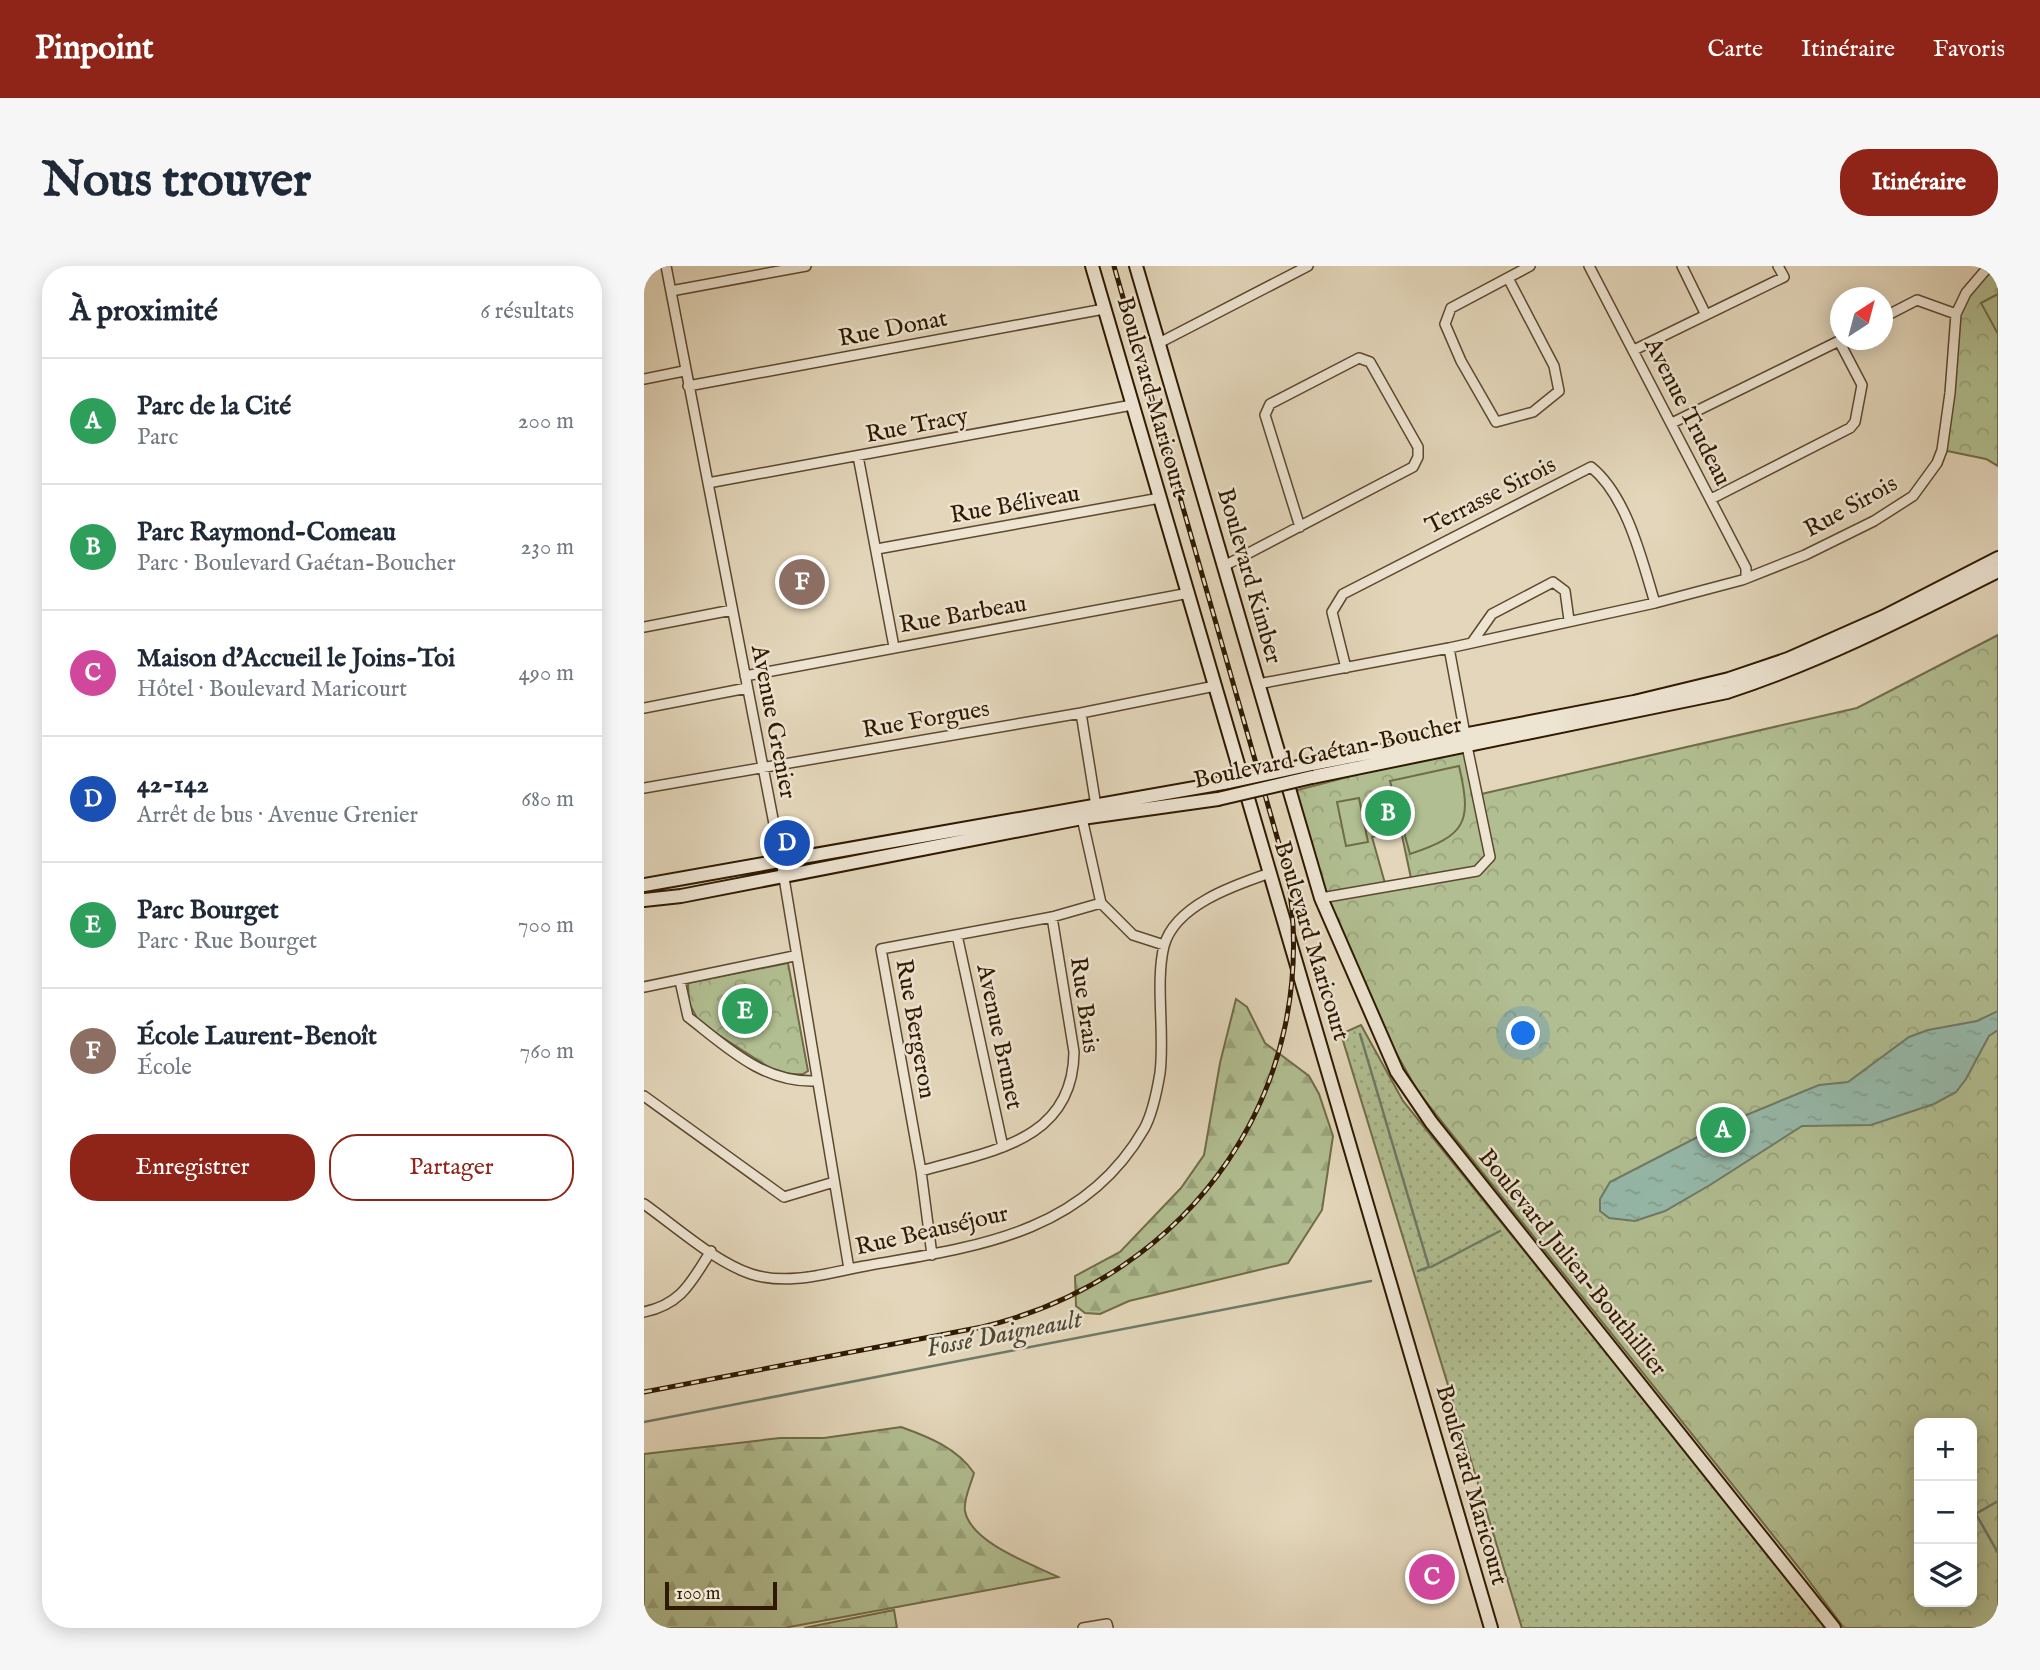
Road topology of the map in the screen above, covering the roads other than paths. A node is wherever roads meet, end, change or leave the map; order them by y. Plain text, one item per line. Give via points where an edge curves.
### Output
1 (666, 266) edge
2 (806, 266) edge
3 (1092, 266) edge
4 (1136, 266) edge
5 (1307, 266) edge
6 (1530, 266) edge
7 (1589, 266) edge
8 (1682, 266) edge
9 (1778, 266) edge
10 (1989, 266) edge
11 (1508, 278) junction
12 (671, 291) junction
13 (1104, 309) junction
14 (1893, 312) edge
15 (1956, 314) junction
16 (1706, 316) junction
17 (1159, 343) junction
18 (1830, 345) edge
19 (1845, 350) edge
20 (1634, 351) junction
21 (684, 370) junction
22 (644, 379) edge
23 (688, 387) junction
24 (1132, 405) junction
25 (1672, 423) junction
26 (858, 456) junction
27 (708, 483) junction
28 (1160, 498) junction
29 (1711, 499) junction
30 (1300, 527) junction
31 (877, 550) junction
32 (1998, 558) edge
33 (1224, 566) junction
34 (1998, 571) edge
35 (1746, 578) junction
36 (1189, 593) junction
37 (1655, 603) junction
38 (732, 610) junction
39 (1569, 620) junction
40 (644, 627) edge
41 (1473, 641) junction
42 (894, 647) junction
43 (1449, 648) junction
44 (1346, 668) junction
45 (745, 676) junction
46 (1258, 684) junction
47 (1215, 686) junction
48 (747, 688) junction
49 (644, 708) edge
50 (1081, 713) junction
51 (1466, 740) junction
52 (762, 767) junction
53 (644, 788) edge
54 (1168, 801) junction
55 (1096, 806) junction
56 (1082, 818) junction
57 (781, 860) junction
58 (1270, 873) junction
59 (781, 875) junction
60 (644, 885) edge
61 (1321, 898) junction
62 (644, 900) edge
63 (1101, 903) junction
64 (1052, 917) junction
65 (957, 935) junction
66 (1164, 945) junction
67 (794, 956) junction
68 (680, 981) junction
69 (644, 987) edge
70 (816, 1081) junction
71 (644, 1096) edge
72 (1003, 1147) junction
73 (921, 1171) junction
74 (834, 1182) junction
75 (644, 1204) edge
76 (710, 1251) junction
77 (932, 1255) junction
78 (849, 1269) junction
79 (644, 1312) edge
80 (1107, 1626) edge
81 (1083, 1628) edge
82 (1491, 1628) edge
83 (1834, 1628) edge

1 - 12 street, Avenue Grenier
2 - 12 street
3 - 13 street, Boulevard Maricourt
4 - 17 street, Boulevard Kimber
5 - 17 street
6 - 11 street
7 - 20 street, Avenue Trudeau
8 - 16 street
9 - 16 street via 1784,277
10 - 15 street, Rue Sirois via 1966,293
11 - 11 street via 1451,308 1445,324 1496,422 1533,412 1559,391 1554,366
12 - 21 street, Avenue Grenier
13 - 23 street, Rue Donat
13 - 24 street, Boulevard Maricourt
14 - 15 street via 1917,300
15 - 35 street, Rue Sirois via 1942,450 1913,496 1840,538
16 - 20 street
17 - 33 street, Boulevard Kimber
18 - 25 street
19 - 29 street via 1861,384 1856,422
20 - 25 street, Avenue Trudeau
21 - 22 street
21 - 23 street, Avenue Grenier
23 - 27 street, Avenue Grenier
24 - 26 street, Rue Tracy
24 - 28 street, Boulevard Maricourt
25 - 29 street, Avenue Trudeau
26 - 27 street, Rue Tracy
26 - 31 street
27 - 38 street, Avenue Grenier
28 - 31 street, Rue Béliveau
28 - 36 street, Boulevard Maricourt
29 - 35 street, Avenue Trudeau via 1746,568
30 - 30 street via 1413,467 1418,457 1418,447 1370,362 1359,358 1270,404 1265,415
30 - 33 street
31 - 42 street
32 - 51 street, Boulevard Gaétan-Boucher via 1883,617 1751,672
33 - 46 street, Boulevard Kimber
34 - 51 street, Boulevard Gaétan-Boucher via 1892,626 1727,692 1634,713
35 - 37 street, Rue Sirois
36 - 42 street, Rue Barbeau
36 - 47 street, Boulevard Maricourt
37 - 39 street, Rue Sirois
37 - 44 street, Terrasse Sirois via 1634,535 1604,477 1591,467 1343,594 1332,612
38 - 40 street
38 - 45 street, Avenue Grenier
39 - 41 street, Rue Sirois
39 - 41 street via 1565,591 1553,582 1492,614
41 - 43 street, Rue Sirois
42 - 45 street, Rue Barbeau
43 - 44 street, Rue Sirois
43 - 51 street
44 - 46 street, Rue Sirois
45 - 48 street, Avenue Grenier
46 - 61 street, Boulevard Kimber
47 - 50 street, Rue Forgues
47 - 58 street, Boulevard Maricourt
48 - 49 street
48 - 52 street, Avenue Grenier
50 - 52 street, Rue Forgues
50 - 55 street
51 - 54 street, Boulevard Gaétan-Boucher, bridge
51 - 61 street via 1490,857 1477,872
52 - 53 street, Rue Forgues
52 - 57 street, Avenue Grenier
54 - 55 street, Boulevard Gaétan-Boucher
54 - 56 street, Boulevard Gaétan-Boucher
55 - 57 street, Boulevard Gaétan-Boucher
56 - 59 street, Boulevard Gaétan-Boucher
56 - 63 street
57 - 59 street, Avenue Grenier
57 - 60 street, Boulevard Gaétan-Boucher
58 - 66 street via 1189,911
58 - 82 street, Boulevard Maricourt
59 - 62 street, Boulevard Gaétan-Boucher
59 - 67 street, Avenue Grenier
61 - 83 street, Boulevard Julien-Bouthillier via 1397,1072 1431,1122
63 - 64 street, Rue Bergeron
63 - 66 street via 1133,935
64 - 65 street, Rue Bergeron
64 - 72 street, Rue Brais via 1073,1071 1059,1108 1026,1137
65 - 72 street, Avenue Brunet
65 - 73 street, Rue Bergeron via 881,949
66 - 77 street, Rue Beauséjour via 1157,1091 1146,1126 1124,1161 1092,1193 1057,1214 1002,1240
67 - 68 street
67 - 70 street, Avenue Grenier
68 - 69 street
68 - 70 street via 688,1017 710,1034 764,1073 792,1082
70 - 74 street, Avenue Grenier
71 - 74 street via 785,1196
72 - 73 street, Rue Brais
73 - 77 street, Rue Bergeron
74 - 78 street, Avenue Grenier
75 - 76 street, Rue Beauséjour
76 - 78 street, Rue Beauséjour via 750,1273 794,1280
76 - 79 street via 687,1288 673,1301 665,1308
77 - 78 street, Rue Beauséjour
80 - 81 street

